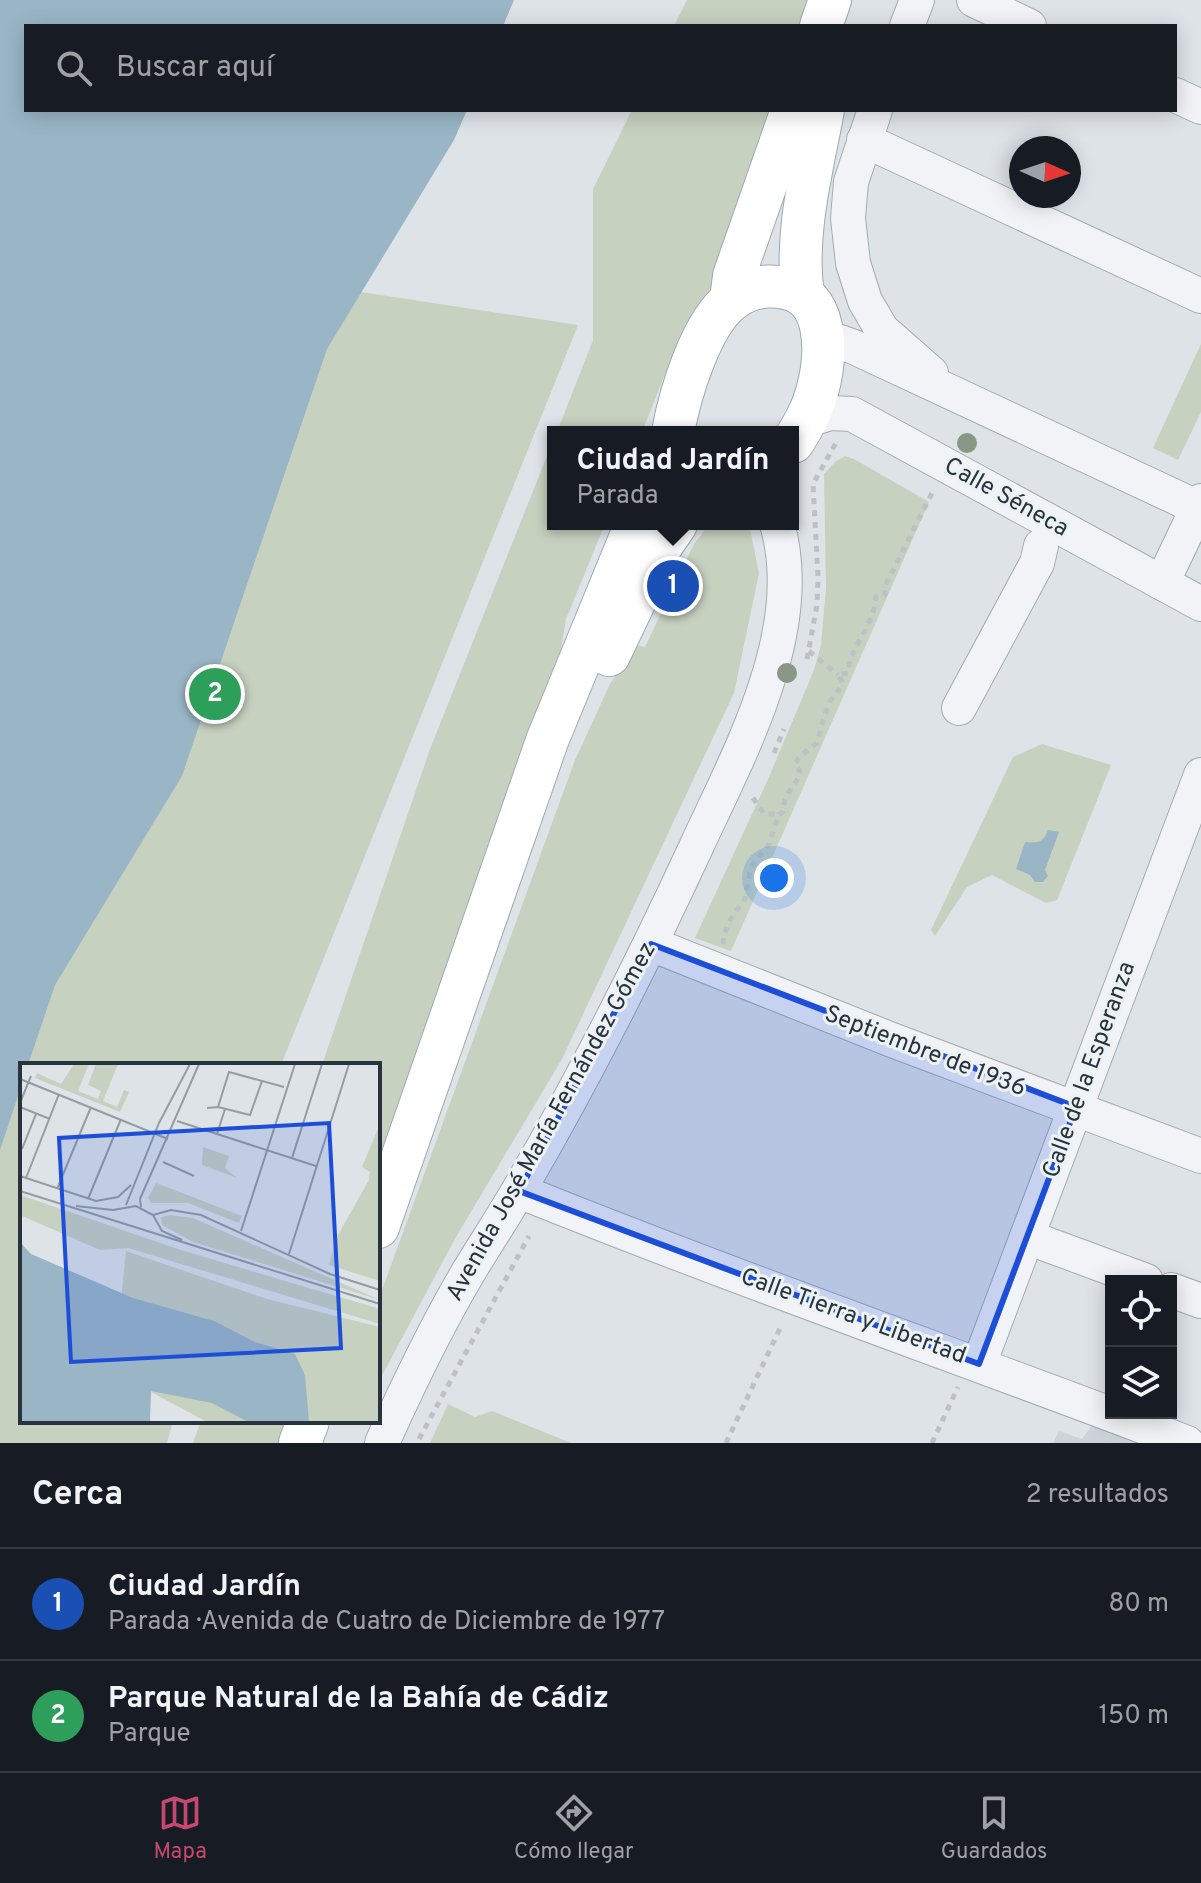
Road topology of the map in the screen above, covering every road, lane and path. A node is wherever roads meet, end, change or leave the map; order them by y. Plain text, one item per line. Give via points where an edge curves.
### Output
1 (830, 0) edge
2 (847, 0) edge
3 (917, 0) edge
4 (974, 0) edge
5 (822, 24) edge
6 (841, 24) edge
7 (908, 24) edge
8 (1025, 24) edge
9 (1177, 96) edge
10 (1201, 107) edge
11 (791, 112) edge
12 (823, 112) edge
13 (870, 125) edge
14 (803, 295) junction
15 (1201, 296) edge
16 (731, 300) junction
17 (823, 336) junction
18 (952, 393) junction
19 (675, 426) edge
20 (800, 431) edge
21 (935, 486) dead end
22 (1200, 506) edge
23 (634, 530) edge
24 (672, 530) edge
25 (779, 530) edge
26 (1041, 546) dead end
27 (1162, 583) junction
28 (1201, 604) edge
29 (809, 651) dead end
30 (838, 675) junction
31 (959, 708) dead end
32 (1201, 775) edge
33 (753, 798) dead end
34 (529, 799) junction
35 (779, 814) junction
36 (1187, 850) edge
37 (651, 944) junction
38 (715, 972) junction
39 (1076, 1107) junction
40 (1201, 1156) edge
41 (519, 1191) junction
42 (380, 1221) edge
43 (1027, 1237) junction
44 (1130, 1275) edge
45 (1177, 1292) edge
46 (793, 1297) junction
47 (1201, 1301) edge
48 (974, 1362) junction
49 (307, 1423) edge
50 (300, 1443) edge
51 (382, 1443) edge
52 (726, 1443) edge
53 (932, 1443) edge
54 (1187, 1443) edge

1 - 5 main road
2 - 6 main road
3 - 7 street
4 - 8 street
9 - 10 street
11 - 16 main road via 734,276
12 - 14 main road via 798,267
13 - 15 street
13 - 18 street via 851,182 853,263 865,301 882,330
14 - 16 main road via 768,286
14 - 17 main road via 820,318
16 - 19 main road via 711,325 688,373
17 - 18 street
17 - 20 main road via 817,393
18 - 22 street
20 - 27 street, Calle Séneca via 831,413 852,414
21 - 30 path via 885,595 876,597 848,673
22 - 27 street
23 - 34 main road via 547,741
24 - 34 main road via 561,753
25 - 37 street, Avenida José María Fernández Gómez via 786,576 767,682
26 - 31 street via 1037,563
27 - 28 street, Calle Séneca
29 - 30 path
30 - 35 path via 840,690 820,723 817,743 795,764 800,776
32 - 36 street, Calle de la Esperanza
33 - 35 path via 764,814
34 - 42 main road
35 - 38 path via 769,844 751,867 745,899 726,927
36 - 39 street, Calle de la Esperanza
37 - 38 street, Septiembre de 1936
37 - 41 street, Avenida José María Fernández Gómez
38 - 39 street, Septiembre de 1936
39 - 40 street, Septiembre de 1936
39 - 43 street, Calle de la Esperanza
41 - 46 street, Calle Tierra y Libertad
41 - 51 street, Avenida José María Fernández Gómez via 468,1273
43 - 44 street
43 - 48 street, Calle de la Esperanza
45 - 47 street
46 - 48 street, Calle Tierra y Libertad
46 - 52 path
48 - 53 path
48 - 54 street, Calle Tierra y Libertad
49 - 50 main road

